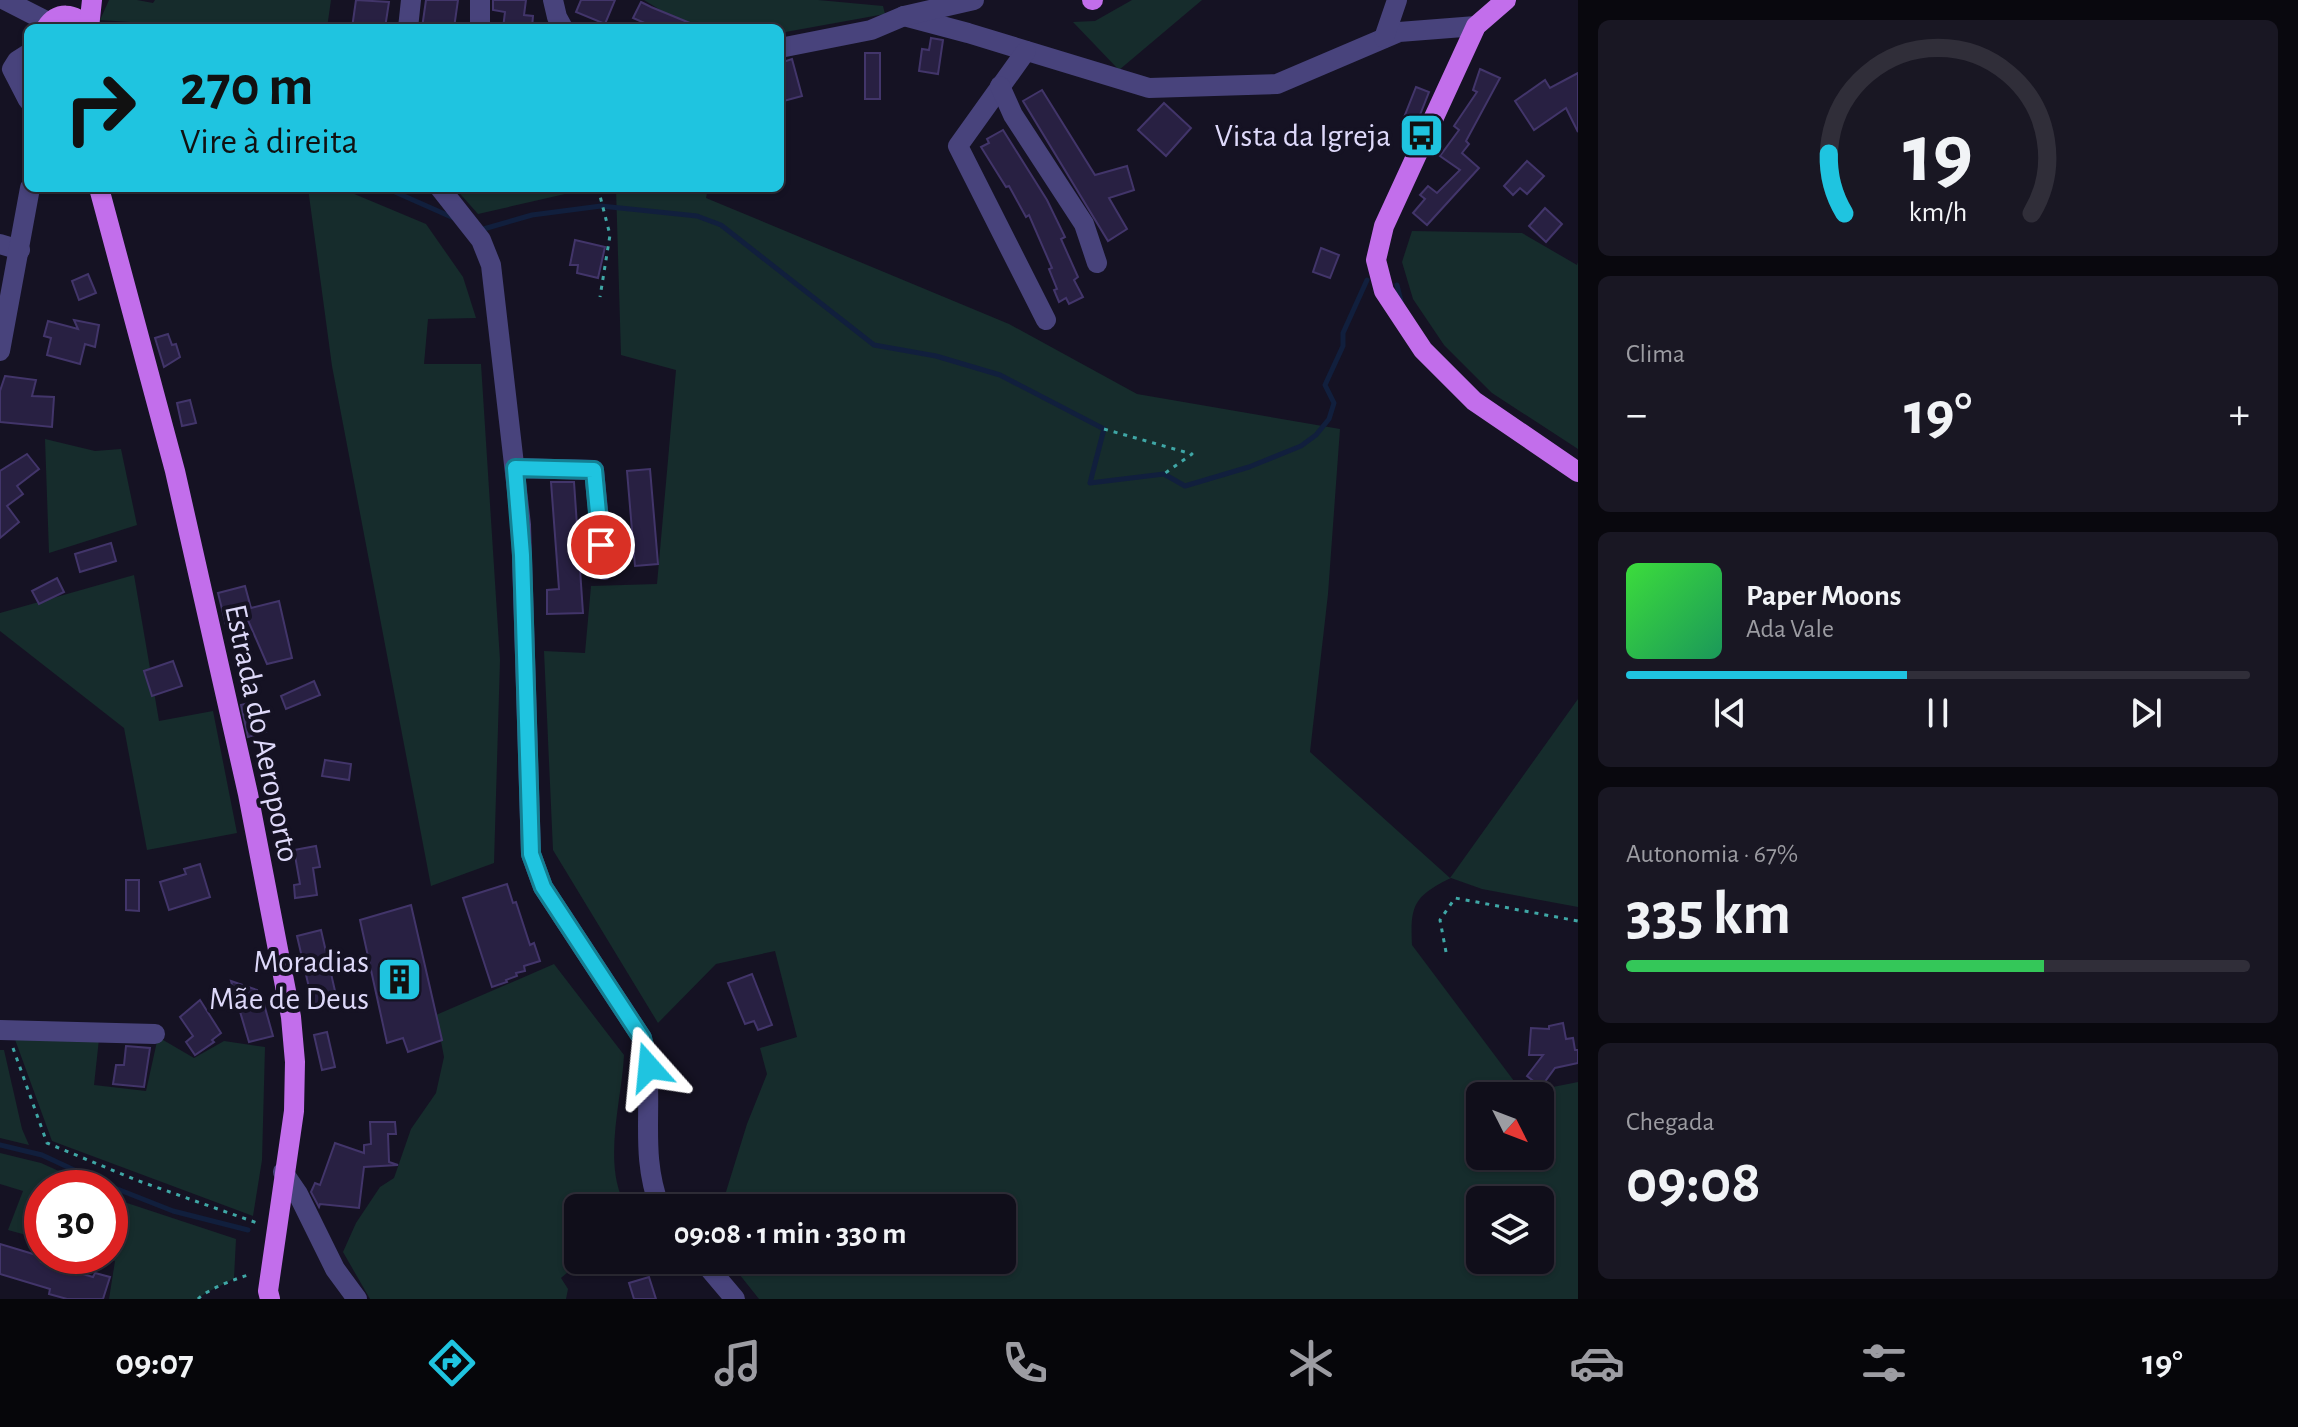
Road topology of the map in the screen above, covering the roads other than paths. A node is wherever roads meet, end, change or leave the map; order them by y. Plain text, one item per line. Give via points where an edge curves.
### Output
1 (92, 0) edge
2 (411, 0) edge
3 (480, 0) edge
4 (553, 0) edge
5 (974, 0) edge
6 (1397, 0) edge
7 (1506, 0) edge
8 (10, 2) edge
9 (61, 16) edge
10 (904, 16) junction
11 (84, 24) edge
12 (89, 24) edge
13 (408, 24) edge
14 (480, 24) edge
15 (561, 24) edge
16 (1476, 26) junction
17 (1384, 38) junction
18 (784, 47) edge
19 (1026, 51) junction
20 (24, 57) edge
21 (1000, 86) junction
22 (24, 92) edge
23 (29, 192) edge
24 (100, 192) edge
25 (437, 192) edge
26 (10, 247) edge
27 (1097, 263) dead end
28 (1046, 320) dead end
29 (0, 351) edge
30 (515, 468) junction
31 (1578, 472) edge
32 (604, 570) dead end
33 (3, 1030) edge
34 (155, 1034) dead end
35 (283, 1172) junction
36 (655, 1194) edge
37 (714, 1274) edge
38 (270, 1299) edge
39 (357, 1299) edge
40 (735, 1299) edge

1 - 12 main road
2 - 13 street
3 - 14 street
4 - 15 street
5 - 10 street
6 - 17 street
7 - 16 main road
8 - 9 street
9 - 11 main road
10 - 18 street via 871,30
10 - 19 street
16 - 17 street via 1399,32
16 - 31 main road via 1384,226 1376,260 1384,291 1423,350 1474,401
17 - 19 street via 1277,84 1149,88
19 - 21 street
20 - 22 street via 12,69
21 - 27 street via 1084,224
21 - 28 street via 958,146
23 - 26 street
24 - 35 main road, Estrada do Aeroporto via 175,471 248,794 291,1017 294,1111
25 - 30 street via 481,240 491,265
26 - 29 street
30 - 32 street via 594,470
30 - 36 street via 531,854 543,887 642,1038 649,1067 646,1155
33 - 34 street
35 - 38 main road, Estrada do Aeroporto
35 - 39 street
37 - 40 street

